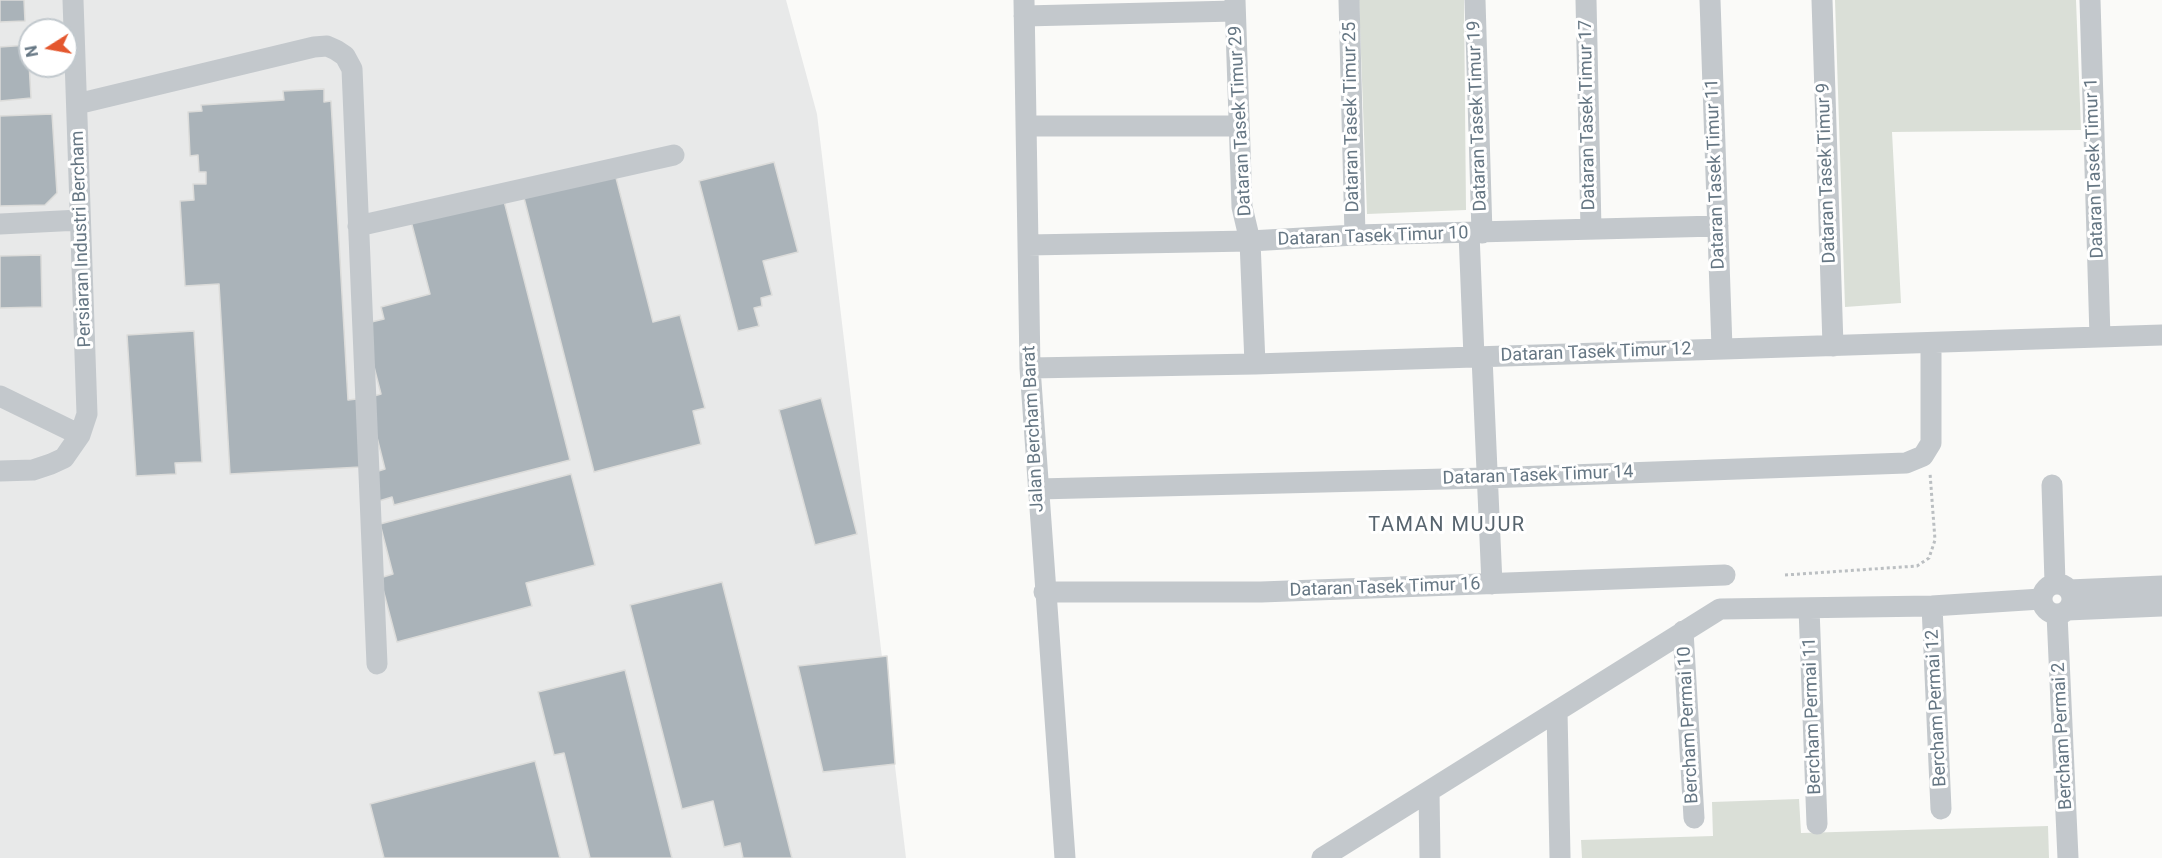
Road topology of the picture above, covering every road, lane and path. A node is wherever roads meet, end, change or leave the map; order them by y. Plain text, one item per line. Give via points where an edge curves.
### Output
1 (73, 0) edge
2 (1349, 0) edge
3 (1475, 0) edge
4 (1586, 0) edge
5 (1710, 0) edge
6 (1822, 0) edge
7 (2090, 0) edge
8 (1235, 6) edge
9 (1024, 8) edge
10 (77, 104) junction
11 (1027, 126) junction
12 (1238, 126) junction
13 (674, 155) dead end
14 (80, 220) junction
15 (0, 224) edge
16 (358, 226) junction
17 (1718, 226) junction
18 (1591, 229) junction
19 (1475, 233) junction
20 (1355, 235) junction
21 (1250, 241) junction
22 (1028, 245) junction
23 (2162, 335) edge
24 (2100, 337) junction
25 (1931, 344) junction
26 (1833, 346) junction
27 (1722, 348) junction
28 (1478, 357) junction
29 (1255, 364) junction
30 (1030, 368) junction
31 (0, 396) edge
32 (80, 435) junction
33 (1928, 451) junction
34 (0, 471) edge
35 (1486, 478) junction
36 (2052, 485) dead end
37 (1038, 489) junction
38 (1725, 575) dead end
39 (1785, 575) dead end
40 (1492, 584) junction
41 (2162, 586) edge
42 (1044, 592) junction
43 (2058, 599) junction
44 (1932, 606) junction
45 (2162, 606) edge
46 (1809, 608) junction
47 (1683, 631) junction
48 (377, 664) dead end
49 (1557, 711) junction
50 (1429, 791) junction
51 (1941, 809) dead end
52 (1694, 818) dead end
53 (1817, 824) dead end
54 (1065, 858) edge
55 (1322, 858) edge
56 (1430, 858) edge
57 (1560, 858) edge
58 (2068, 858) edge

1 - 10 street, Persiaran Industri Bercham
2 - 20 street, Dataran Tasek Timur 25
3 - 19 street, Dataran Tasek Timur 19
4 - 18 street, Dataran Tasek Timur 17
5 - 17 street, Dataran Tasek Timur 11
6 - 26 street, Dataran Tasek Timur 9
7 - 24 street, Dataran Tasek Timur 1
8 - 9 street
8 - 12 street, Dataran Tasek Timur 29
9 - 11 street, Jalan Bercham Barat
10 - 14 street, Persiaran Industri Bercham
10 - 16 street via 327,46 345,56 352,69
11 - 12 street
11 - 22 street, Jalan Bercham Barat
12 - 21 street, Dataran Tasek Timur 29 via 1242,207
13 - 16 street
14 - 15 street
14 - 32 street, Persiaran Industri Bercham via 87,414
16 - 48 street
17 - 18 street, Dataran Tasek Timur 10
17 - 27 street, Dataran Tasek Timur 11
18 - 19 street, Dataran Tasek Timur 10
19 - 20 street, Dataran Tasek Timur 10
19 - 28 street, Dataran Tasek Timur 19
20 - 21 street, Dataran Tasek Timur 10
21 - 22 street, Dataran Tasek Timur 10
21 - 29 street, Dataran Tasek Timur 29
22 - 30 street, Jalan Bercham Barat
23 - 24 street, Dataran Tasek Timur 12
24 - 25 street, Dataran Tasek Timur 12
25 - 26 street, Dataran Tasek Timur 12
25 - 33 street via 1932,436
26 - 27 street, Dataran Tasek Timur 12
27 - 28 street, Dataran Tasek Timur 12
28 - 29 street, Dataran Tasek Timur 12
28 - 35 street, Dataran Tasek Timur 19
29 - 30 street, Dataran Tasek Timur 12
30 - 37 street, Jalan Bercham Barat
31 - 32 street
32 - 34 street, Persiaran Industri Bercham via 64,458 51,464 33,470
33 - 35 street, Dataran Tasek Timur 14 via 1917,459 1896,463
33 - 39 path via 1935,540 1929,558 1917,566
35 - 37 street, Dataran Tasek Timur 14
35 - 40 street, Dataran Tasek Timur 19
36 - 43 street, Bercham Permai 2
37 - 42 street, Jalan Bercham Barat
38 - 40 street, Dataran Tasek Timur 16
40 - 42 street, Dataran Tasek Timur 16 via 1261,592
41 - 43 street
42 - 54 street, Jalan Bercham Barat
43 - 44 street
43 - 45 street
43 - 58 street, Bercham Permai 2
44 - 46 street
44 - 51 street, Bercham Permai 12
46 - 47 street via 1720,609
46 - 53 street, Bercham Permai 11
47 - 49 street
47 - 52 street, Bercham Permai 10
49 - 50 street
49 - 57 street
50 - 55 street
50 - 56 street

